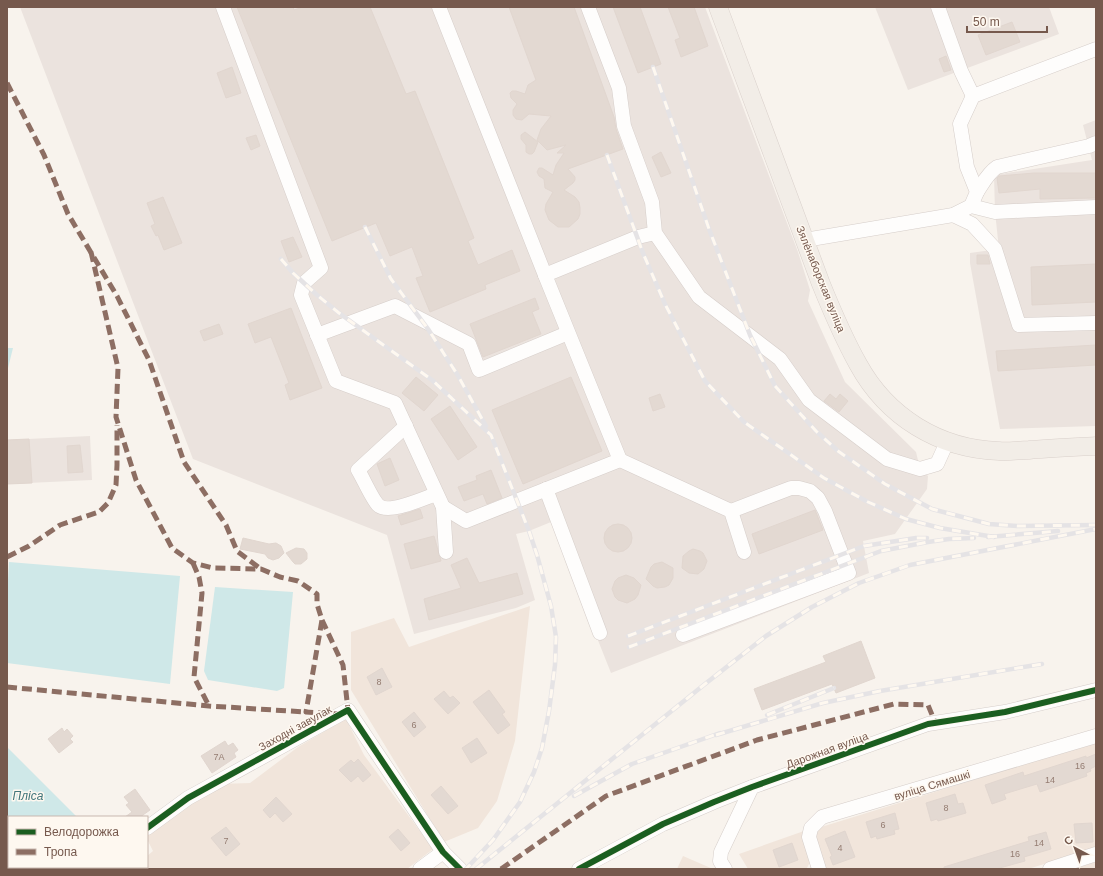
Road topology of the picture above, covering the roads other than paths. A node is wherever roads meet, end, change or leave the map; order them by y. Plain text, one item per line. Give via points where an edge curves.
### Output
1 (223, 7) edge
2 (439, 7) edge
3 (588, 7) edge
4 (718, 7) edge
5 (938, 7) edge
6 (1096, 49) edge
7 (972, 96) junction
8 (1096, 143) edge
9 (977, 192) junction
10 (971, 206) junction
11 (1096, 207) edge
12 (953, 215) junction
13 (655, 233) junction
14 (805, 240) junction
15 (545, 275) junction
16 (1096, 323) edge
17 (568, 333) junction
18 (317, 335) junction
19 (406, 426) junction
20 (947, 442) junction
21 (1096, 446) edge
22 (620, 460) junction
23 (546, 489) junction
24 (436, 494) junction
25 (443, 507) junction
26 (731, 510) junction
27 (446, 552) dead end
28 (744, 552) dead end
29 (600, 633) dead end
30 (683, 635) dead end
31 (1096, 690) edge
32 (1096, 736) edge
33 (752, 787) junction
34 (148, 827) edge
35 (443, 852) junction
36 (1096, 854) edge
37 (420, 869) edge
38 (460, 869) edge
39 (578, 869) edge
40 (725, 869) edge
41 (817, 869) edge
42 (1050, 869) edge

1 - 18 street via 321,268 304,283 301,295
2 - 15 street
3 - 13 street via 619,88 624,126 652,202
4 - 14 main road, Зялёнаборская вуліца
5 - 7 street
6 - 7 street
7 - 9 street via 960,124 967,167
8 - 9 street via 997,167 991,171
9 - 10 street
10 - 11 street via 995,212
10 - 12 street
12 - 14 street
12 - 16 street via 972,224 995,249 1019,325
13 - 15 street via 638,237
13 - 20 street via 699,297 780,359 809,400 887,459 920,469 937,464
14 - 20 main road, Зялёнаборская вуліца via 839,326 870,384 901,416 920,430
15 - 17 street
17 - 18 street via 478,370 469,344 395,306
17 - 22 street
18 - 19 street via 336,381 395,403
19 - 24 street
19 - 24 street via 358,470 378,505 383,508 391,509
20 - 21 main road, Зялёнаборская вуліца via 999,451
22 - 23 street
22 - 26 street
23 - 25 street via 466,521
23 - 29 street
24 - 25 street
25 - 27 street
26 - 28 street
26 - 30 street via 790,488 810,491 818,498 825,511 849,573
31 - 33 street, Дарожная вуліца via 1005,712 935,722
32 - 41 street, вуліца Сямашкі via 822,817 811,828 809,837
33 - 39 street, Дарожная вуліца via 663,824
33 - 40 street via 721,852 720,861
34 - 35 street, Заходні завулак via 188,798 348,710
35 - 37 street
35 - 38 street, Заходні завулак
36 - 42 street

